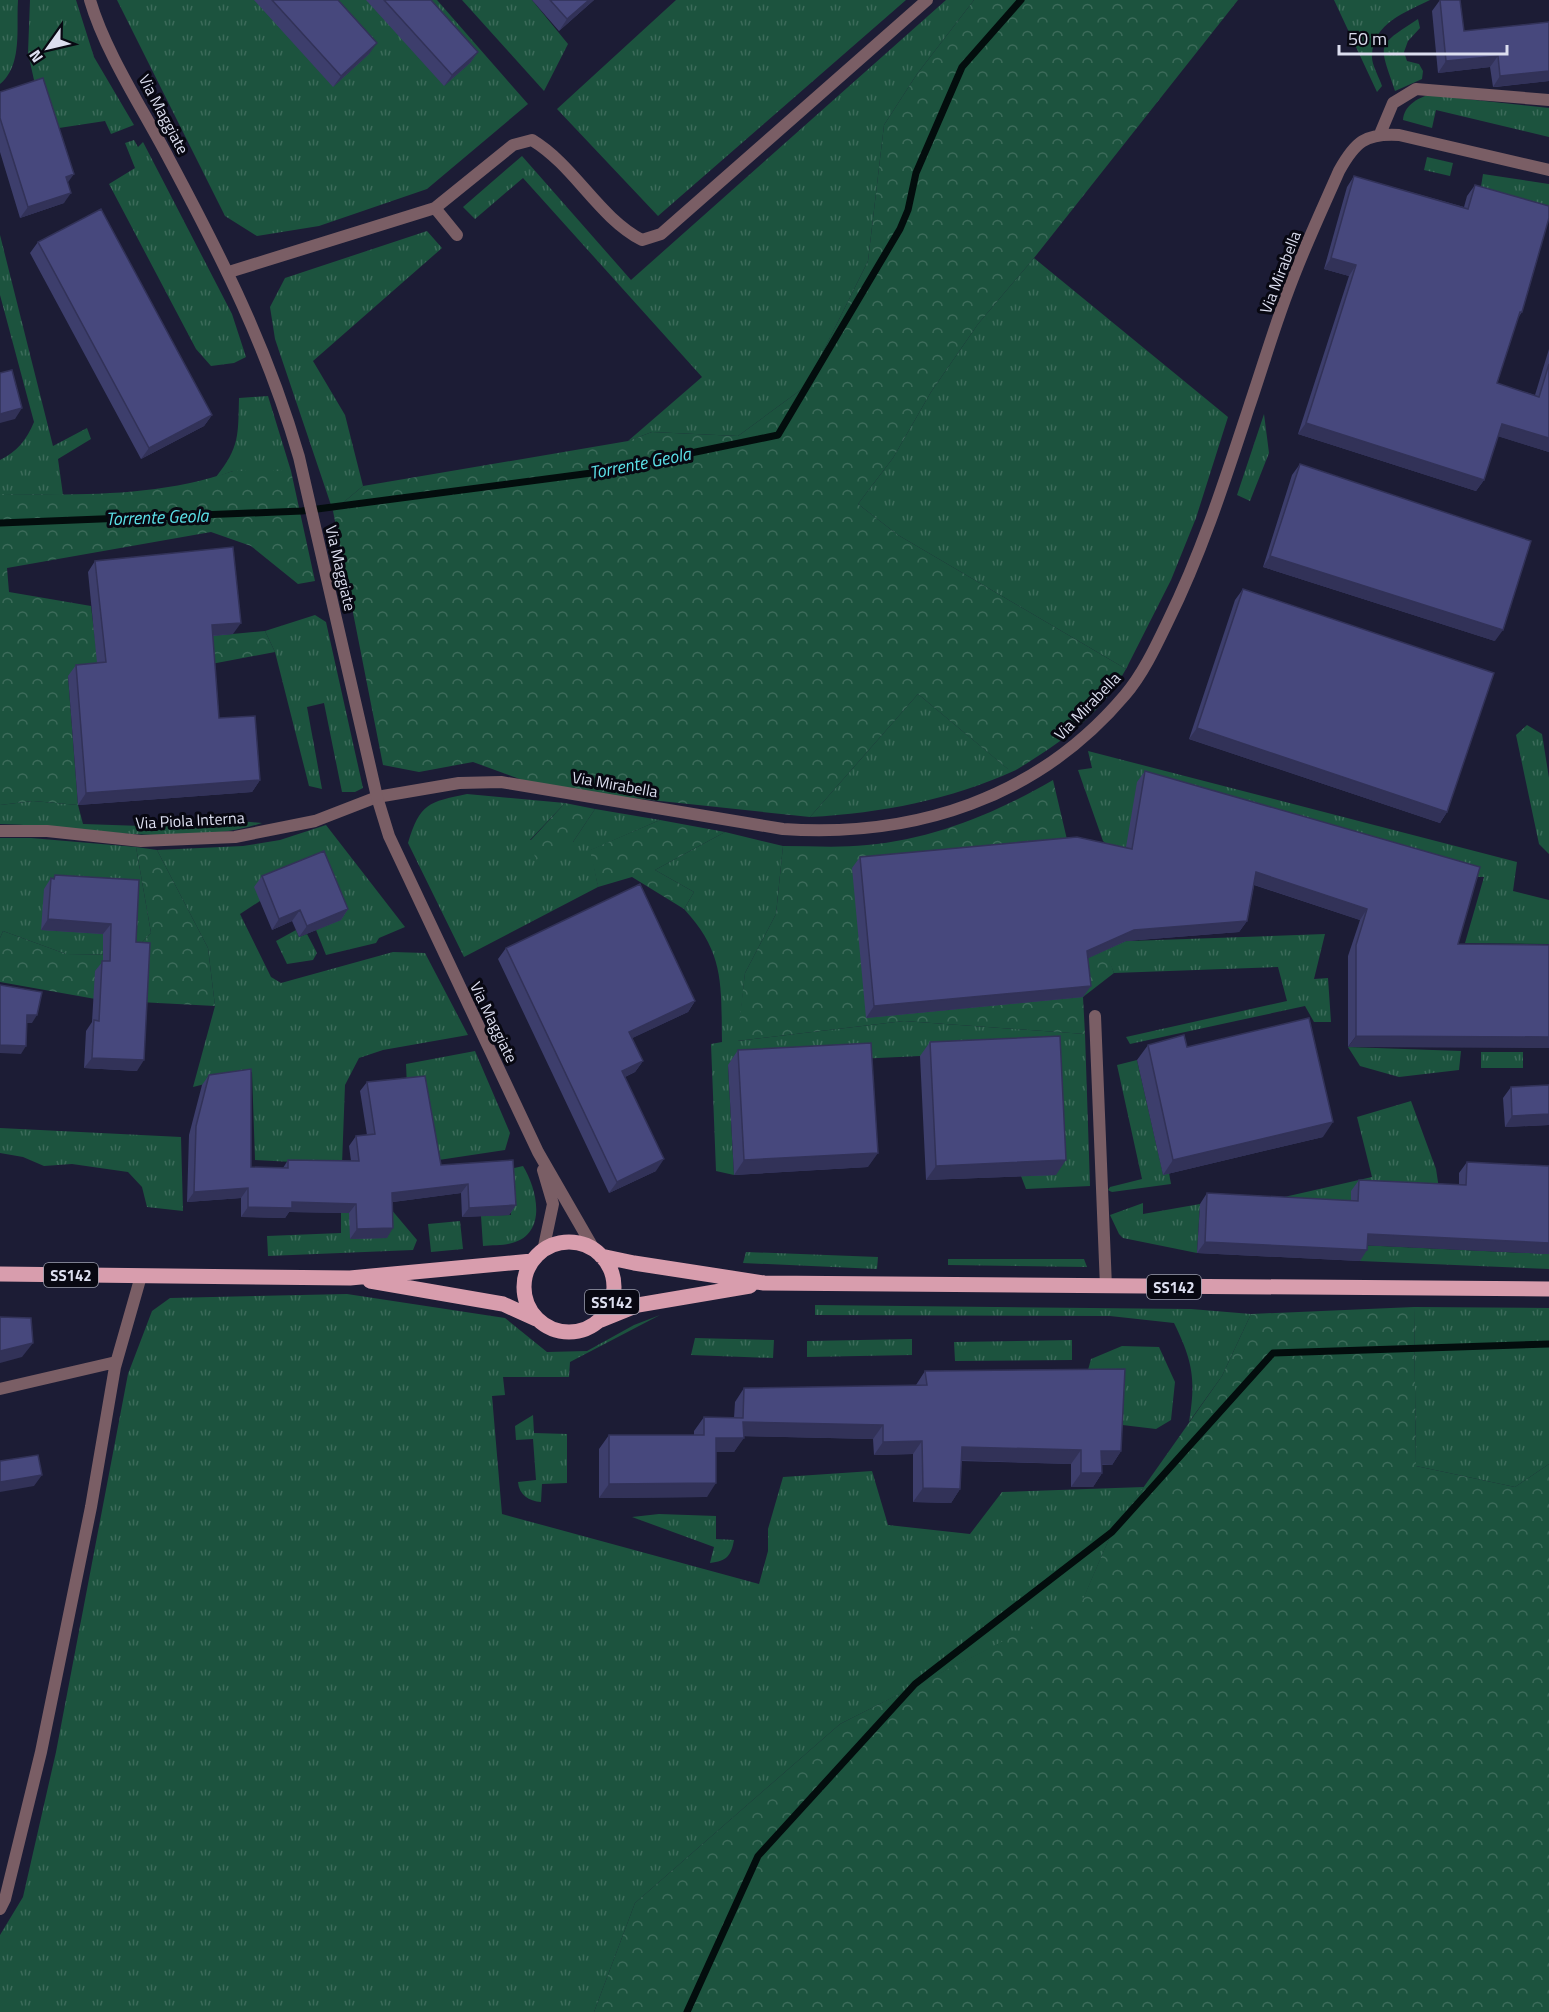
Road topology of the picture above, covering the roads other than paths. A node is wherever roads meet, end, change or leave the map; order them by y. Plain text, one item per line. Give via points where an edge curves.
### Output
1 (90, 0) edge
2 (927, 0) edge
3 (1549, 100) edge
4 (1380, 134) junction
5 (1549, 170) edge
6 (435, 208) junction
7 (457, 236) dead end
8 (229, 272) junction
9 (377, 797) junction
10 (0, 831) edge
11 (1095, 1016) dead end
12 (538, 1152) junction
13 (598, 1253) junction
14 (537, 1256) junction
15 (0, 1274) edge
16 (141, 1276) junction
17 (350, 1278) junction
18 (764, 1283) junction
19 (1106, 1287) junction
20 (1549, 1289) edge
21 (537, 1319) junction
22 (601, 1320) junction
23 (116, 1362) junction
24 (0, 1389) edge
25 (0, 1909) edge

1 - 8 street, Via Maggiate via 107,42
2 - 6 street via 661,234 642,240 625,231 551,151 532,140 513,145
3 - 4 street via 1416,89 1393,104
4 - 5 street
4 - 9 street, Via Mirabella via 1363,140 1338,171 1287,293 1193,569 1152,654 1126,694 1056,761 973,805 934,818 821,832 501,782 459,783
6 - 7 street
6 - 8 street
8 - 9 street, Via Maggiate via 283,403
9 - 10 street, Via Piola Interna via 315,821 235,837 141,840
9 - 12 street, Via Maggiate via 406,879
11 - 19 street
12 - 13 street, Via Maggiate
12 - 14 street, Via Maggiate via 553,1204
13 - 14 main road, SS142 via 583,1244 569,1242 555,1244
13 - 18 main road, SS142 via 634,1263
13 - 22 main road, SS142 via 612,1273 614,1288 610,1308
14 - 17 main road, SS142
14 - 21 main road via 526,1273 524,1287 526,1302
15 - 16 main road, SS142
16 - 17 main road, SS142
16 - 23 street
17 - 21 main road, SS142 via 503,1304
18 - 19 main road, SS142
18 - 22 main road, SS142 via 638,1305
19 - 20 main road, SS142
21 - 22 main road, SS142 via 549,1328 569,1333 583,1331
23 - 24 street
23 - 25 street via 41,1752

